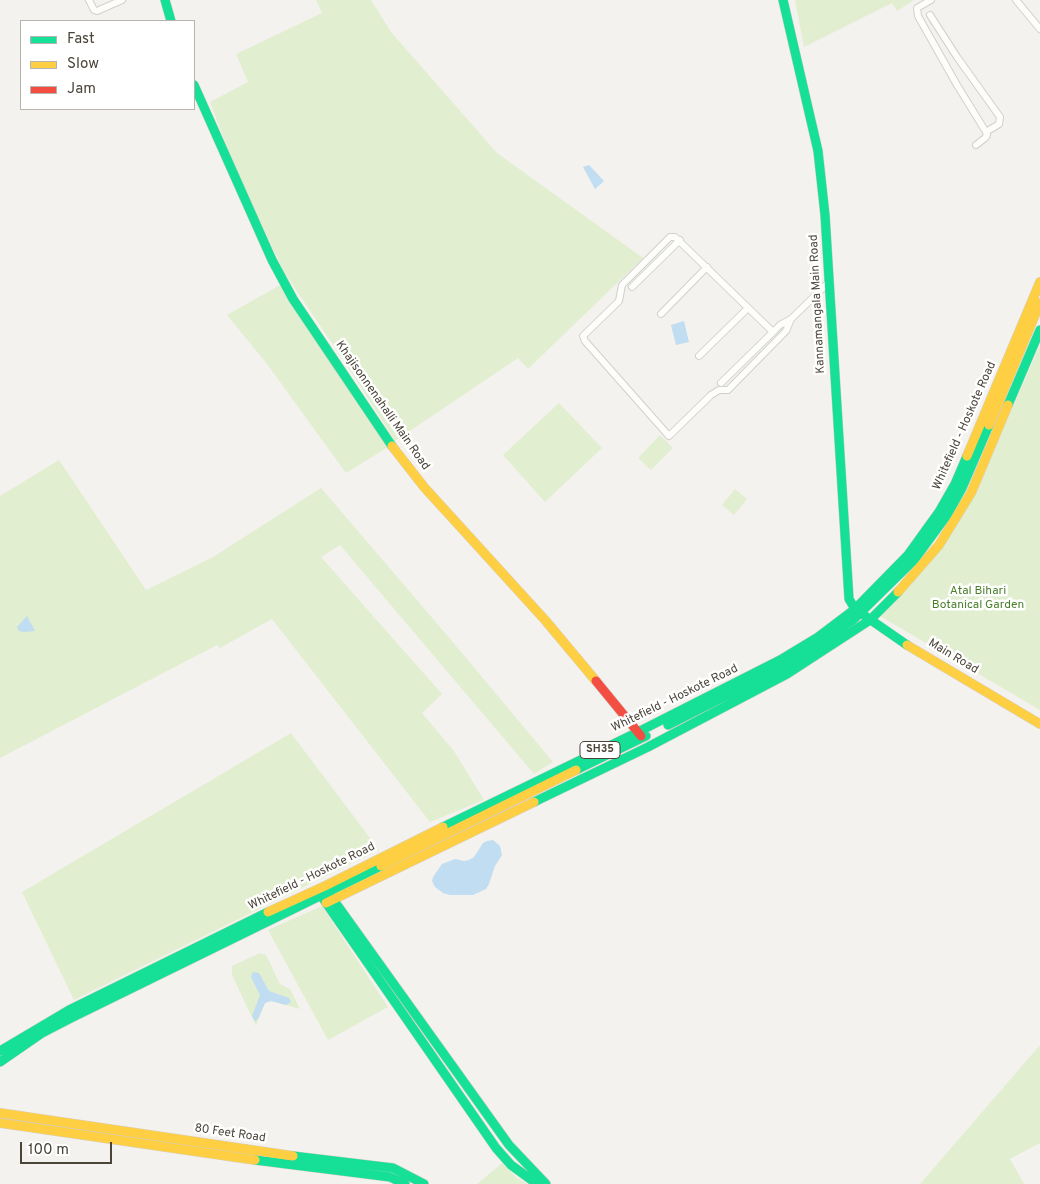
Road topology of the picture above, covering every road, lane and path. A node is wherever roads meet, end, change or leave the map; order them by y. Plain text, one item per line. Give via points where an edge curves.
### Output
1 (89, 0) edge
2 (122, 0) edge
3 (165, 0) edge
4 (931, 0) edge
5 (1016, 0) edge
6 (782, 1) edge
7 (930, 15) dead end
8 (172, 20) edge
9 (1040, 29) edge
10 (195, 87) edge
11 (986, 132) junction
12 (976, 145) dead end
13 (680, 240) junction
14 (707, 267) junction
15 (829, 282) junction
16 (1040, 282) edge
17 (632, 287) dead end
18 (1040, 303) edge
19 (748, 308) junction
20 (661, 314) dead end
21 (791, 319) junction
22 (1040, 330) edge
23 (773, 332) junction
24 (699, 356) dead end
25 (722, 384) dead end
26 (858, 611) junction
27 (870, 620) junction
28 (1040, 724) edge
29 (640, 735) junction
30 (648, 747) junction
31 (325, 894) junction
32 (358, 941) junction
33 (0, 1051) edge
34 (0, 1062) edge
35 (0, 1113) edge
36 (0, 1123) edge
37 (405, 1184) edge
38 (424, 1184) edge
39 (538, 1184) edge
40 (546, 1184) edge

1 - 2 street via 97,12
3 - 8 street
4 - 11 street via 917,8 918,16
5 - 9 street
6 - 15 street, Kannamangala Main Road via 819,160
7 - 11 street via 1000,117 999,124
10 - 29 street, Khajisonnenahalli Main Road via 272,260 293,299 393,448 424,487 545,620
11 - 12 street via 985,138
13 - 14 street
13 - 17 street
13 - 21 street via 670,237 622,285 619,301 584,336 669,436 711,395 719,390 728,390 786,330
14 - 19 street
14 - 20 street
15 - 21 street
15 - 26 street, Kannamangala Main Road via 847,580 849,599
16 - 26 street, Whitefield - Hoskote Road / SH35 via 956,484 908,555
18 - 26 street, Whitefield - Hoskote Road / SH35 via 962,488 947,516 914,560
19 - 23 street
19 - 24 street
21 - 23 street
22 - 27 street via 971,493 939,545
23 - 25 street
26 - 27 street, Main Road
26 - 29 street, Whitefield - Hoskote Road / SH35 via 780,660
27 - 28 street, Main Road
27 - 30 street via 787,674
29 - 30 street, Khajisonnenahalli Main Road
29 - 31 street, Whitefield - Hoskote Road / SH35 via 396,849
30 - 31 street
31 - 32 street
31 - 33 street, Whitefield - Hoskote Road / SH35 via 231,930 69,1010
31 - 34 street, Whitefield - Hoskote Road / SH35 via 71,1018 42,1033
32 - 39 street via 496,1148 511,1165
32 - 40 street via 509,1145
35 - 38 street, 80 Feet Road via 393,1168
36 - 37 street, 80 Feet Road via 390,1177

